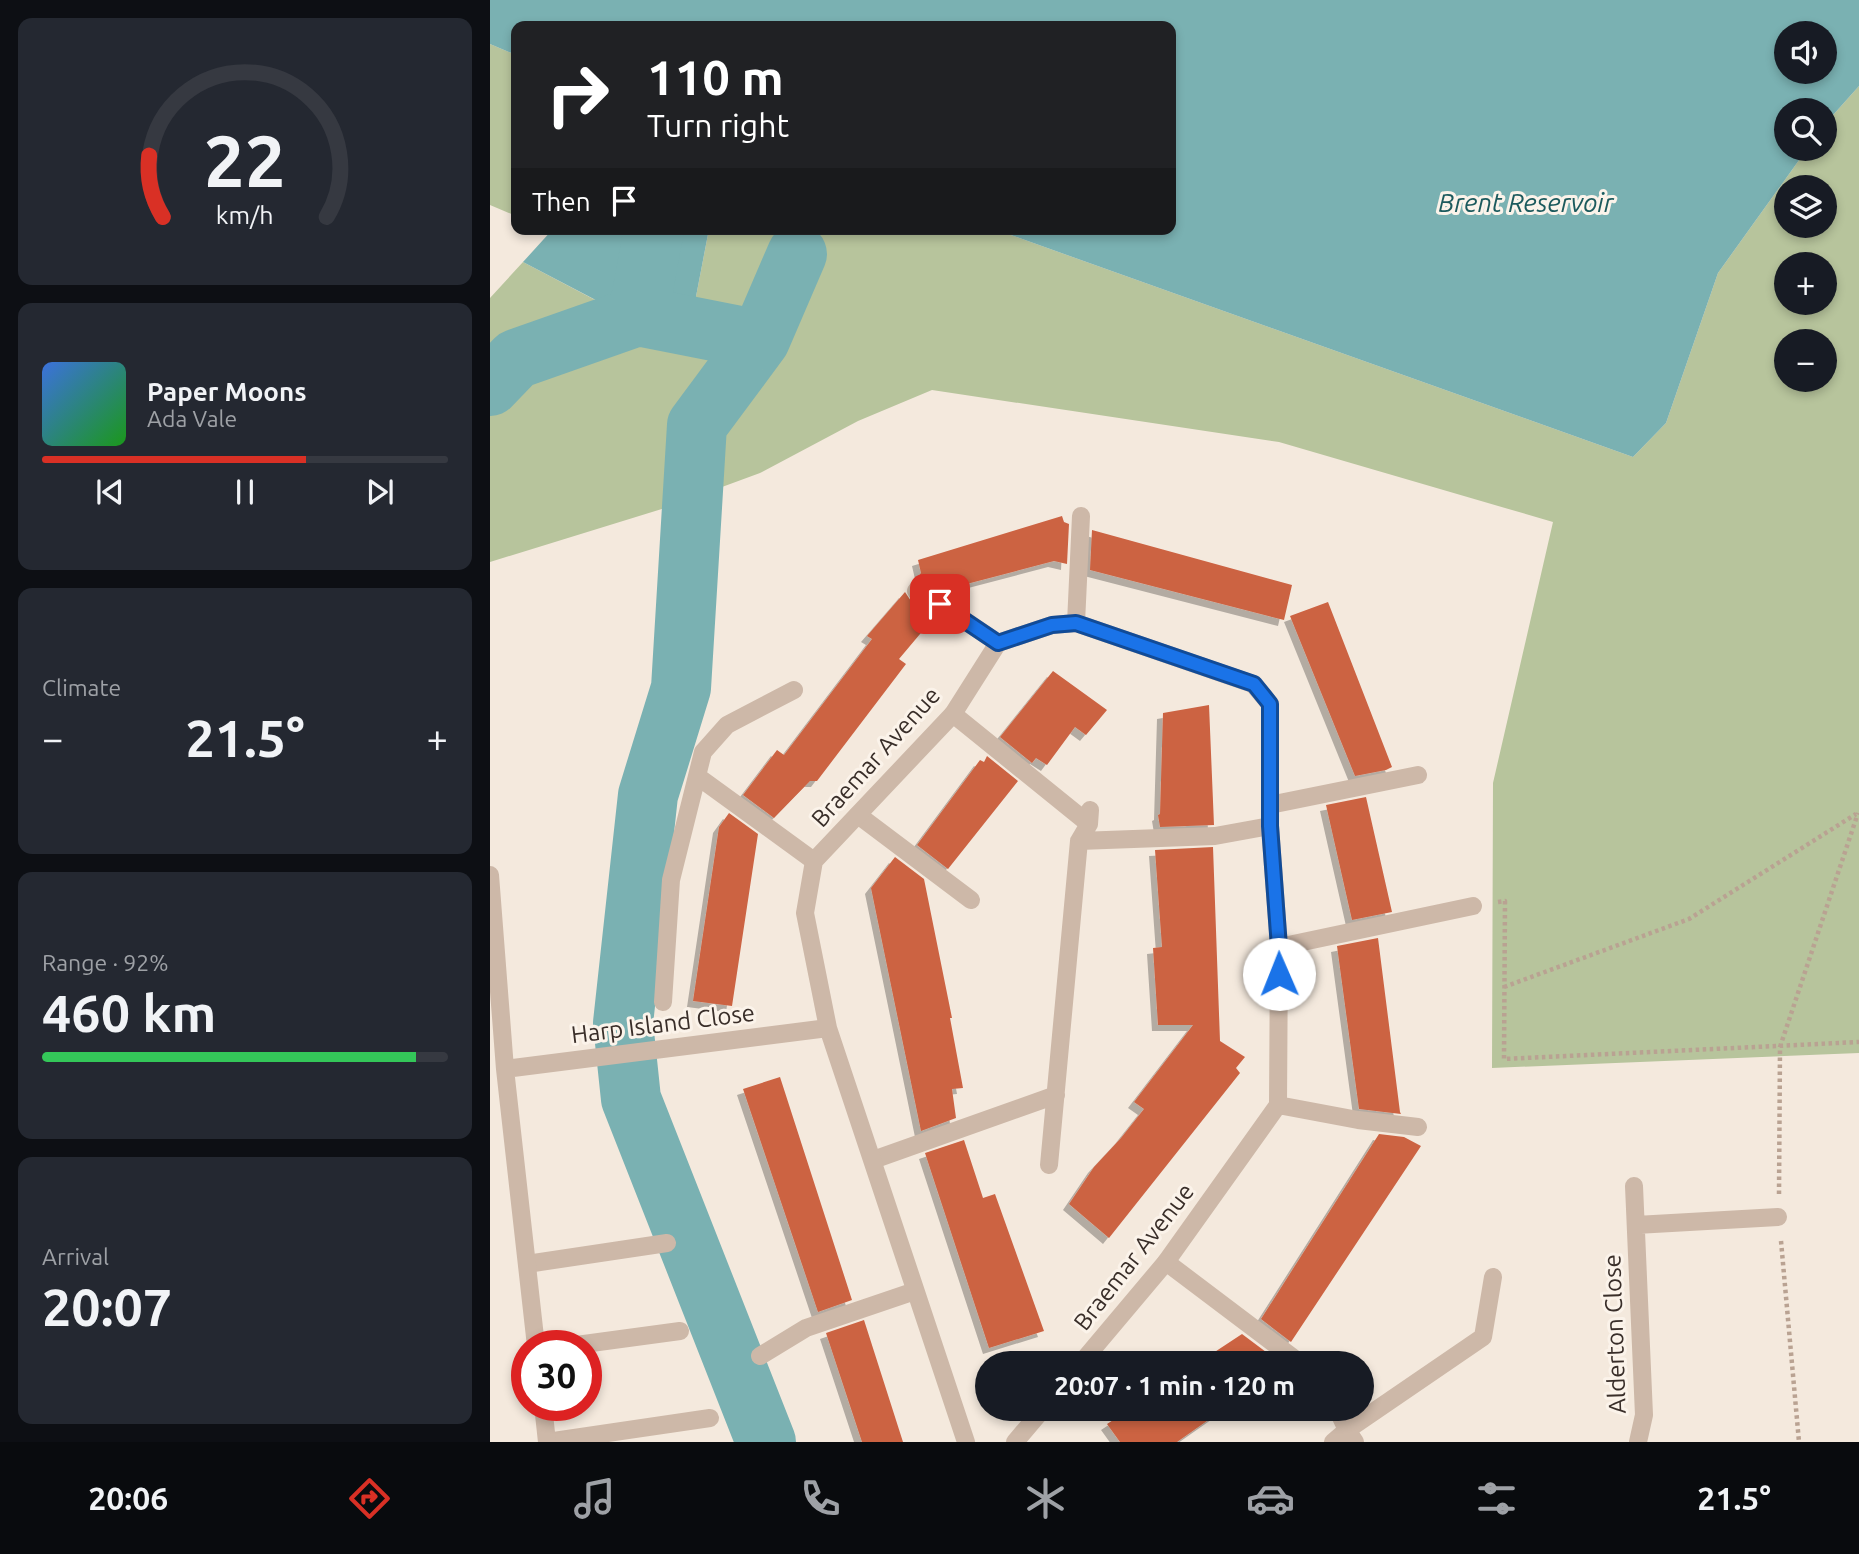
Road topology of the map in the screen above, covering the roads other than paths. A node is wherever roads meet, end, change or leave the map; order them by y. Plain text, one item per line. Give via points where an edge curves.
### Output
1 (1081, 516) dead end
2 (916, 591) dead end
3 (1076, 623) junction
4 (998, 643) junction
5 (794, 690) dead end
6 (953, 714) junction
7 (1418, 775) dead end
8 (697, 776) junction
9 (1270, 805) junction
10 (858, 814) junction
11 (1270, 826) junction
12 (1079, 841) junction
13 (814, 861) junction
14 (490, 875) edge
15 (971, 900) dead end
16 (1474, 906) road end
17 (1279, 947) junction
18 (663, 1002) dead end
19 (828, 1028) junction
20 (505, 1069) junction
21 (1056, 1095) junction
22 (1278, 1105) junction
23 (1418, 1127) dead end
24 (873, 1160) junction
25 (1049, 1166) dead end
26 (1634, 1186) dead end
27 (1778, 1217) road end
28 (1636, 1225) junction
29 (667, 1243) dead end
30 (1166, 1262) junction
31 (527, 1264) junction
32 (1493, 1277) dead end
33 (915, 1291) junction
34 (534, 1330) edge
35 (680, 1331) dead end
36 (602, 1342) edge
37 (1092, 1351) edge
38 (1284, 1351) edge
39 (760, 1356) dead end
40 (710, 1418) dead end
41 (545, 1421) edge
42 (1033, 1421) edge
43 (1340, 1421) edge
44 (1345, 1438) edge
45 (547, 1442) edge
46 (966, 1442) edge
47 (1016, 1442) edge
48 (1638, 1442) edge

1 - 3 street
2 - 4 street
3 - 4 street via 1052,625
3 - 9 street via 1254,684 1270,704
4 - 6 street, Braemar Avenue
5 - 8 street via 727,725 703,752
6 - 10 street, Braemar Avenue
6 - 12 street via 1089,817
7 - 9 street
8 - 13 street
8 - 18 street via 671,880
9 - 11 street
10 - 13 street, Braemar Avenue
10 - 15 street
11 - 12 street via 1215,836
11 - 17 street
12 - 21 street
13 - 19 street, Braemar Avenue via 805,914
14 - 20 street
16 - 17 street
17 - 22 street
19 - 20 street, Harp Island Close
19 - 24 street, Braemar Avenue
20 - 31 street
21 - 24 street
21 - 25 street
22 - 23 street
22 - 30 street, Braemar Avenue
24 - 33 street, Braemar Avenue
26 - 28 street, Alderton Close
27 - 28 street, Alderton Close
28 - 48 street, Alderton Close via 1644,1415
29 - 31 street
30 - 37 street, Braemar Avenue
30 - 38 street
31 - 34 street
32 - 44 street via 1483,1337
33 - 39 street via 806,1328
33 - 46 street, Braemar Avenue
35 - 36 street
40 - 45 street
41 - 45 street
42 - 47 street
43 - 44 street

